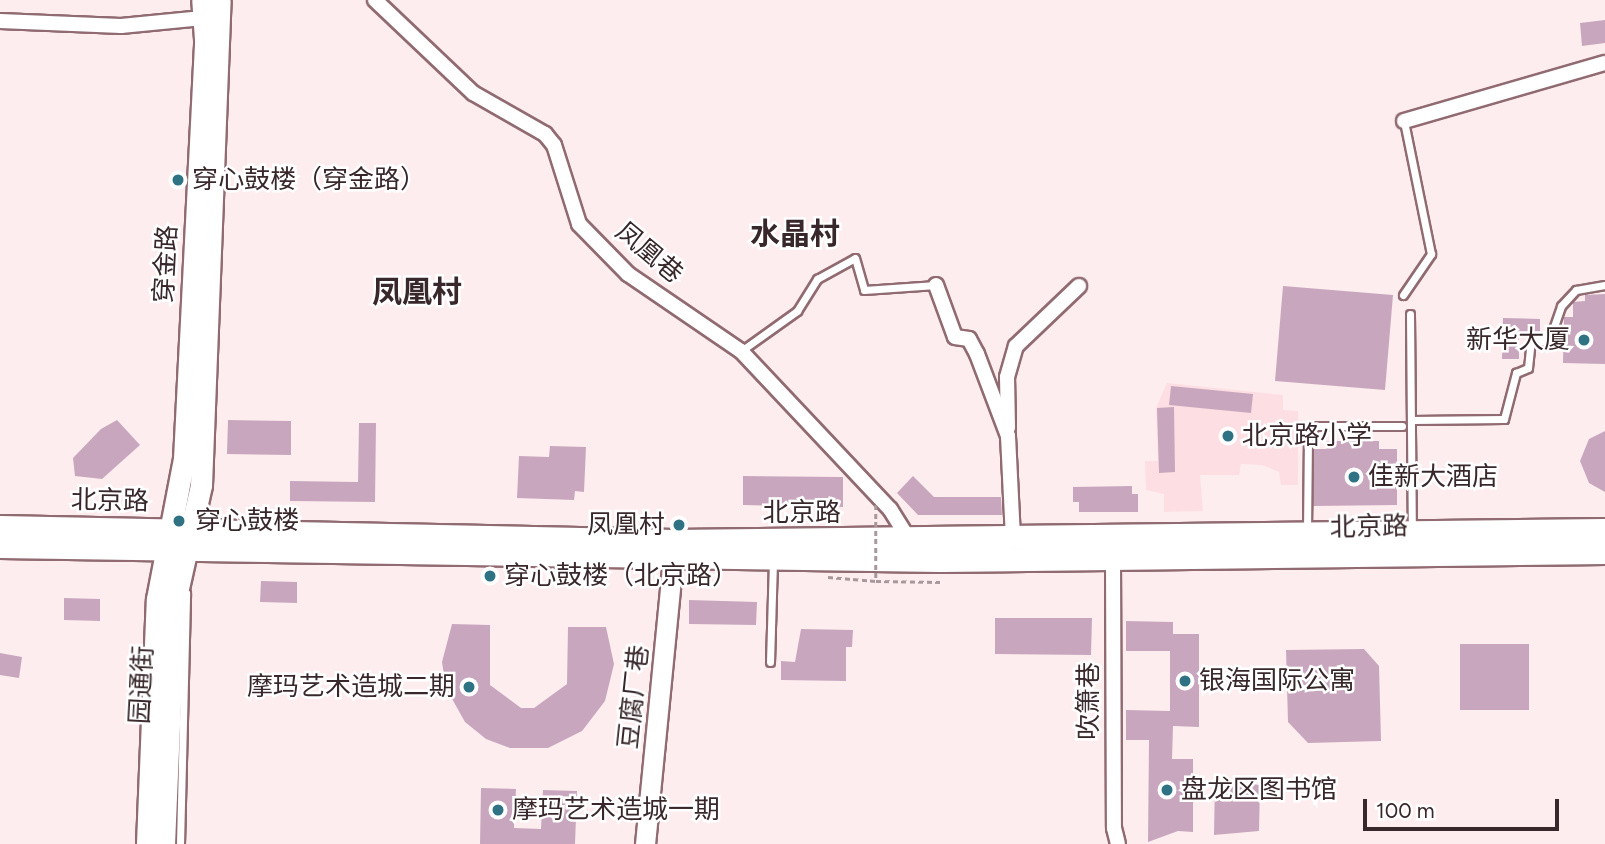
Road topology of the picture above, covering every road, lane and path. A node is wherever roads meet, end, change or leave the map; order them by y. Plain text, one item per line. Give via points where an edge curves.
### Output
1 (220, 0) edge
2 (375, 0) edge
3 (202, 9) edge
4 (0, 21) edge
5 (1605, 63) edge
6 (1404, 121) joint
7 (936, 285) joint
8 (1605, 285) edge
9 (1079, 286) dead end
10 (1403, 295) dead end
11 (1410, 314) dead end
12 (741, 351) junction
13 (1412, 419) junction
14 (1402, 426) dead end
15 (1008, 436) junction
16 (877, 505) dead end
17 (0, 527) edge
18 (1605, 530) edge
19 (1412, 535) junction
20 (1307, 536) junction
21 (180, 539) junction
22 (1013, 539) junction
23 (910, 541) junction
24 (0, 546) edge
25 (1605, 552) edge
26 (673, 557) junction
27 (773, 558) junction
28 (1114, 558) junction
29 (832, 581) dead end
30 (876, 581) junction
31 (940, 582) dead end
32 (770, 662) dead end
33 (160, 685) junction
34 (147, 844) edge
35 (164, 844) edge
36 (180, 844) edge
37 (645, 844) edge
38 (1118, 844) edge

1 - 21 main road, 穿金路 via 201,485
2 - 12 street, 凤凰巷 via 472,93 545,134 554,145 579,224 628,274
3 - 4 street via 121,26
3 - 21 main road, 穿金路
5 - 6 street
6 - 10 lane via 1431,254
7 - 12 lane via 864,290 855,258 817,279 797,311
7 - 15 street via 955,337 969,339
8 - 13 lane via 1576,290 1561,306 1549,341 1531,341 1528,368 1516,373 1504,419
9 - 15 street via 1016,346 1007,377
11 - 13 lane
12 - 23 street, 凤凰巷 via 890,509
13 - 19 lane
14 - 20 lane via 1315,426 1308,436
15 - 22 street
16 - 30 path, bridge
17 - 21 main road, 北京路
18 - 19 main road, 北京路
19 - 20 main road, 北京路
20 - 22 main road, 北京路
21 - 23 main road, 北京路
21 - 24 main road, 北京路
21 - 26 main road, 北京路
21 - 33 main road, 园通街 via 157,599
21 - 36 lane
22 - 23 main road, 北京路
25 - 28 main road, 北京路
26 - 27 main road, 北京路
26 - 37 street, 豆腐厂巷
27 - 28 main road, 北京路
27 - 32 lane
28 - 38 street, 吹箫巷 via 1114,828
29 - 30 path
30 - 31 path, bridge
33 - 34 main road, 园通街
33 - 35 main road, 园通街

